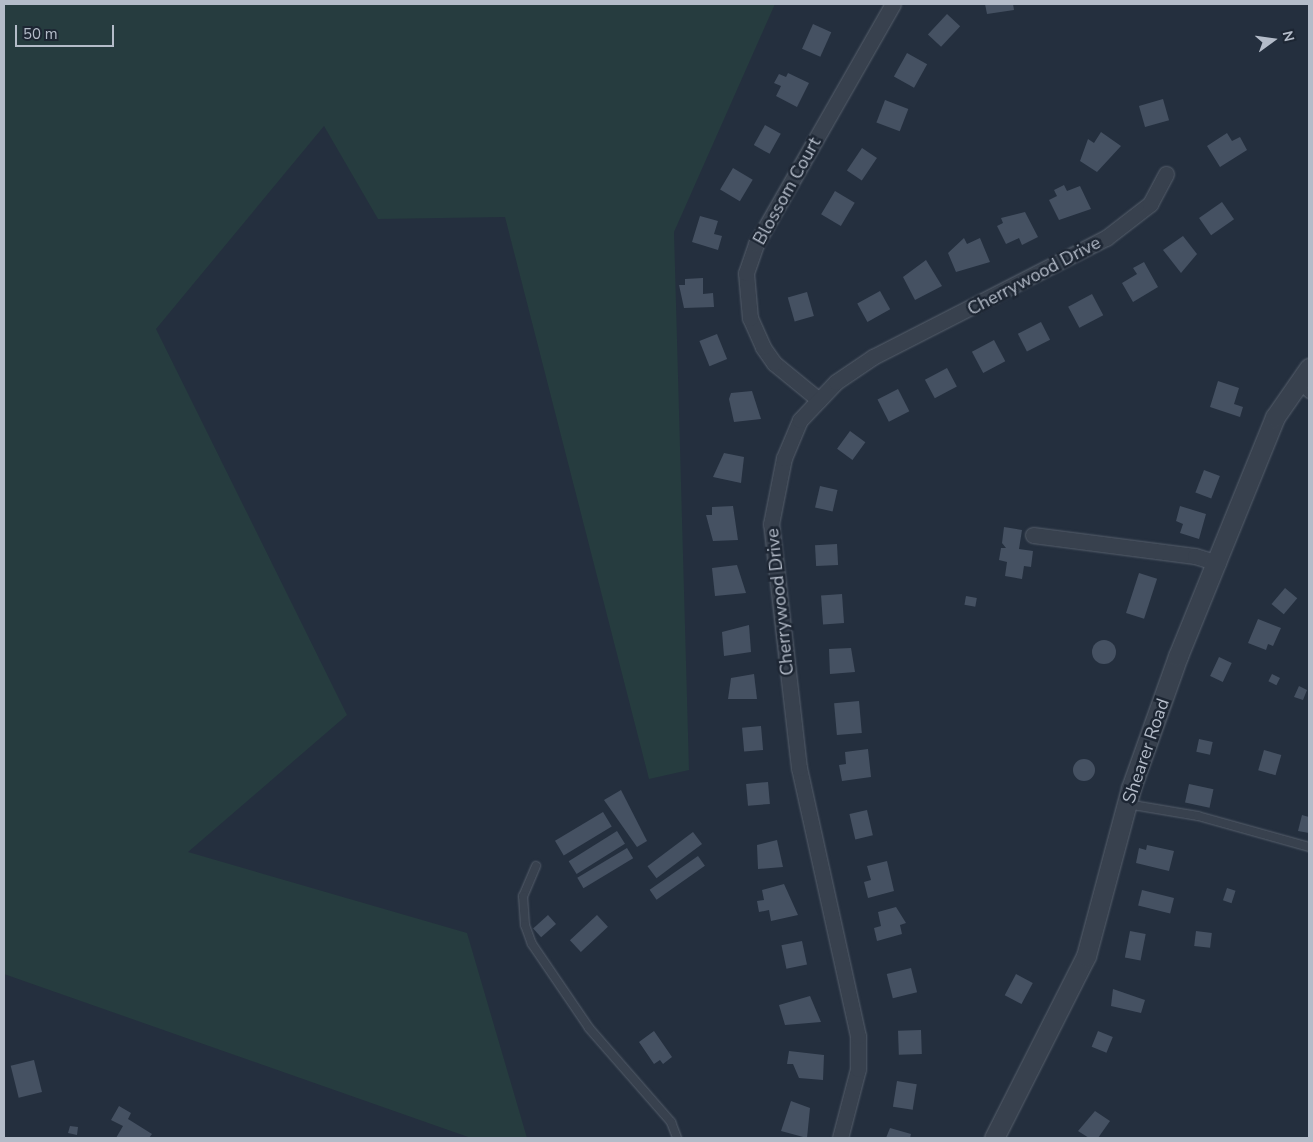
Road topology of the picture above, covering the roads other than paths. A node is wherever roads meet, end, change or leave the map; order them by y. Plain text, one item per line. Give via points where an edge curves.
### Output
1 (893, 4) edge
2 (1166, 174) dead end
3 (1309, 368) edge
4 (1303, 388) edge
5 (819, 400) junction
6 (1033, 535) dead end
7 (1218, 564) junction
8 (1127, 804) junction
9 (1309, 847) edge
10 (536, 866) dead end
11 (677, 1138) edge
12 (840, 1138) edge
13 (994, 1138) edge

1 - 5 street, Blossom Court via 756,244 746,273 750,318 763,347 774,363
2 - 5 street, Cherrywood Drive via 1150,204 1106,238 873,357 836,382
3 - 4 street, Shearer Road
4 - 7 street, Shearer Road via 1275,417
5 - 12 street, Cherrywood Drive via 800,420 784,458 771,524 808,826 858,1036 858,1069
6 - 7 street via 1195,556
7 - 8 street, Shearer Road via 1178,656
8 - 9 lane via 1198,816
8 - 13 street, Shearer Road via 1086,956
10 - 11 lane via 523,896 525,925 532,944 589,1028 671,1122

